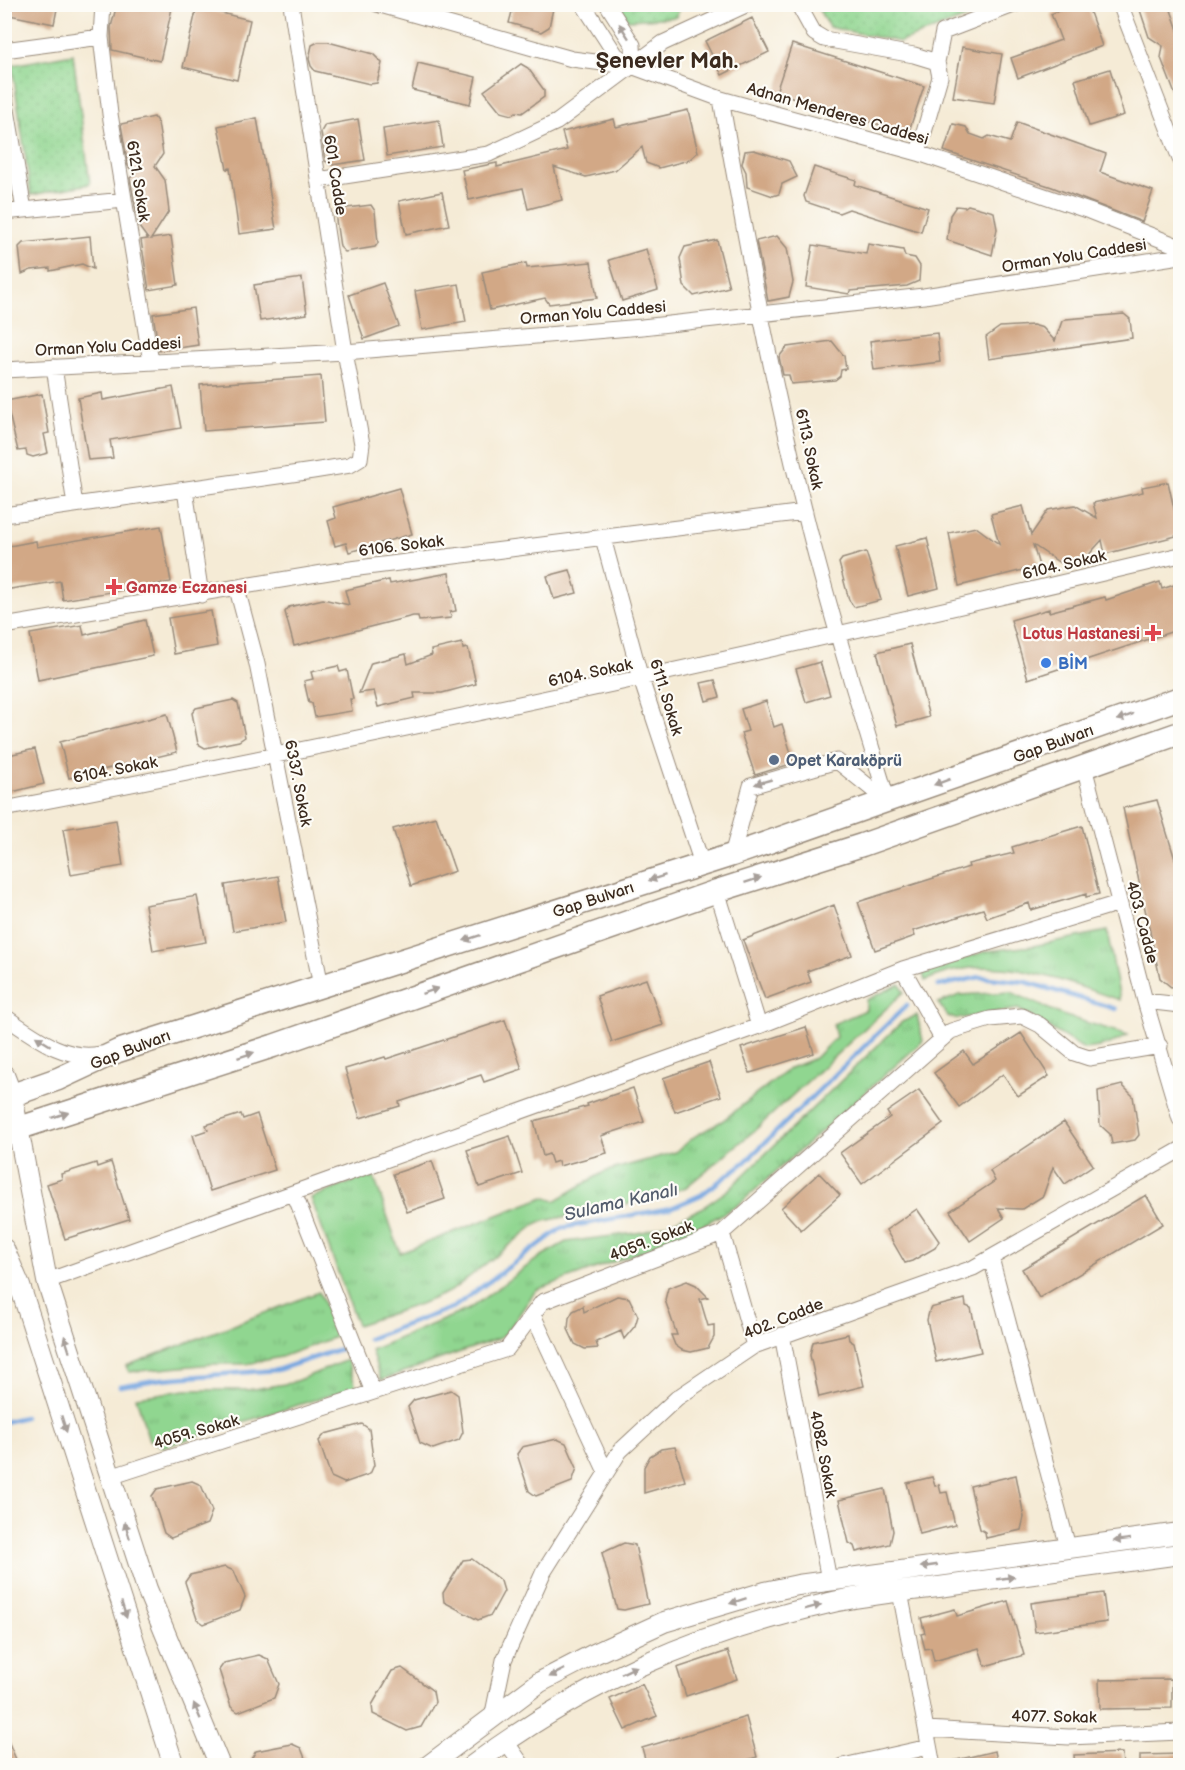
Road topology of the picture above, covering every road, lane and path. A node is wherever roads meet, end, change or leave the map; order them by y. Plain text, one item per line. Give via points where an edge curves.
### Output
1 (103, 4) edge
2 (291, 4) edge
3 (376, 4) edge
4 (583, 4) edge
5 (607, 4) edge
6 (748, 4) edge
7 (798, 4) edge
8 (1016, 4) edge
9 (1120, 4) edge
10 (101, 37) junction
11 (4, 50) edge
12 (937, 62) junction
13 (634, 67) junction
14 (4, 92) edge
15 (721, 99) junction
16 (918, 153) junction
17 (1180, 159) edge
18 (318, 180) junction
19 (124, 200) junction
20 (24, 210) junction
21 (4, 212) edge
22 (1180, 247) edge
23 (1180, 256) edge
24 (762, 314) junction
25 (345, 352) junction
26 (151, 362) junction
27 (54, 367) junction
28 (4, 370) edge
29 (185, 489) junction
30 (75, 505) junction
31 (805, 512) junction
32 (4, 515) edge
33 (603, 538) junction
34 (1180, 555) edge
35 (237, 589) junction
36 (201, 595) junction
37 (4, 626) edge
38 (838, 636) junction
39 (641, 679) junction
40 (1180, 698) edge
41 (1180, 733) edge
42 (275, 757) junction
43 (1084, 766) junction
44 (888, 802) junction
45 (4, 809) edge
46 (732, 855) junction
47 (702, 864) junction
48 (717, 891) junction
49 (1119, 903) junction
50 (903, 969) junction
51 (321, 986) junction
52 (1145, 1001) junction
53 (1180, 1005) edge
54 (4, 1016) edge
55 (759, 1026) junction
56 (942, 1039) junction
57 (1160, 1046) junction
58 (118, 1051) junction
59 (7, 1090) edge
60 (1180, 1119) edge
61 (11, 1131) edge
62 (1180, 1149) edge
63 (294, 1192) junction
64 (722, 1233) junction
65 (4, 1249) edge
66 (991, 1258) junction
67 (46, 1281) junction
68 (12, 1289) edge
69 (533, 1315) junction
70 (782, 1335) junction
71 (754, 1346) junction
72 (373, 1392) junction
73 (606, 1472) junction
74 (110, 1477) junction
75 (1180, 1533) edge
76 (1068, 1547) junction
77 (1180, 1554) edge
78 (829, 1581) junction
79 (900, 1592) junction
80 (492, 1718) junction
81 (926, 1729) junction
82 (1180, 1732) edge
83 (505, 1740) junction
84 (929, 1747) junction
85 (174, 1766) edge
86 (220, 1766) edge
87 (428, 1766) edge
88 (471, 1766) edge
89 (523, 1766) edge
90 (843, 1766) edge
91 (933, 1766) edge

1 - 10 street, 6121. Sokak
2 - 18 street, 601. Cadde
3 - 13 street, Adnan Menderes Caddesi via 572,59
4 - 13 street via 616,55
13 -> 5 street via 633,45
6 - 13 street via 663,43
7 - 12 street via 814,33 824,39
8 - 12 street via 943,32
9 - 17 street
10 - 11 street
10 - 19 street, 6121. Sokak
12 - 16 street via 940,77
13 - 15 street, Adnan Menderes Caddesi
13 - 18 street via 557,122 489,154
14 - 20 street
15 - 16 street, Adnan Menderes Caddesi
15 - 24 street, 6113. Sokak
16 - 22 street, Adnan Menderes Caddesi via 1089,211
18 - 25 street, 601. Cadde
19 - 20 street
19 - 26 street, 6121. Sokak
20 - 21 street
23 - 24 street, Orman Yolu Caddesi via 924,296
24 - 25 street, Orman Yolu Caddesi
24 - 31 street, 6113. Sokak
25 - 26 street, Orman Yolu Caddesi
25 - 29 street, 601. Cadde via 362,444 360,459 350,465
26 - 27 street, Orman Yolu Caddesi
27 - 28 street, Orman Yolu Caddesi
27 - 30 street
29 - 30 street
29 - 36 street
30 - 32 street
31 - 33 street, 6106. Sokak
31 - 38 street, 6113. Sokak
33 - 35 street, 6106. Sokak via 335,571
33 - 39 street, 6111. Sokak
34 - 38 street, 6104. Sokak
35 - 36 street, 6106. Sokak
35 - 42 street, 6337. Sokak
36 - 37 street, 6106. Sokak
38 - 39 street, 6104. Sokak
38 - 44 street, 6113. Sokak
39 - 42 street, 6104. Sokak
39 - 47 street, 6111. Sokak
40 -> 44 highway, Gap Bulvarı
41 - 43 highway, Gap Bulvarı
42 - 45 street, 6104. Sokak
42 - 51 street, 6337. Sokak
48 -> 43 highway, Gap Bulvarı via 862,845
43 - 49 street, 403. Cadde
44 - 46 highway, Gap Bulvarı
44 -> 46 street via 837,760 751,786
46 - 47 highway, Gap Bulvarı
47 -> 51 highway, Gap Bulvarı
48 - 55 street
61 -> 48 highway, Gap Bulvarı via 273,1046
49 - 50 street
49 - 52 street, 403. Cadde
50 - 55 street
50 - 56 street
51 - 58 highway, Gap Bulvarı
52 - 53 street
52 - 57 street, 403. Cadde
58 -> 54 street via 84,1057 49,1046
55 - 63 street
56 - 57 street, 4059. Sokak via 990,1019 1022,1016 1040,1025 1074,1053 1089,1058
56 - 64 street, 4059. Sokak
57 - 60 street, 403. Cadde
58 - 59 highway, Gap Bulvarı via 58,1079
59 - 61 main road
61 - 67 main road
62 - 66 street, 402. Cadde
63 - 67 street
63 - 72 street
64 - 69 street, 4059. Sokak via 542,1302
64 - 71 street
65 - 68 main road
66 - 70 street, 402. Cadde via 973,1268
66 - 76 street
74 -> 67 main road
68 -> 85 main road
69 - 72 street, 4059. Sokak via 507,1349
69 - 73 street
70 - 71 street, 402. Cadde
70 - 78 street, 4082. Sokak
71 - 73 street, 402. Cadde via 677,1398 620,1451
72 - 74 street, 4059. Sokak
73 - 80 street, 402. Cadde via 543,1572 504,1660
86 -> 74 main road via 147,1589
75 -> 76 main road
76 -> 78 main road
79 -> 77 main road
78 -> 80 main road via 765,1592 664,1622 540,1682
79 - 81 street
83 -> 79 main road via 578,1694 693,1642 831,1602
80 - 87 main road
81 - 82 street, 4077. Sokak via 1069,1737
81 - 84 street
83 - 88 main road
83 - 89 street
84 - 90 street
84 - 91 street

